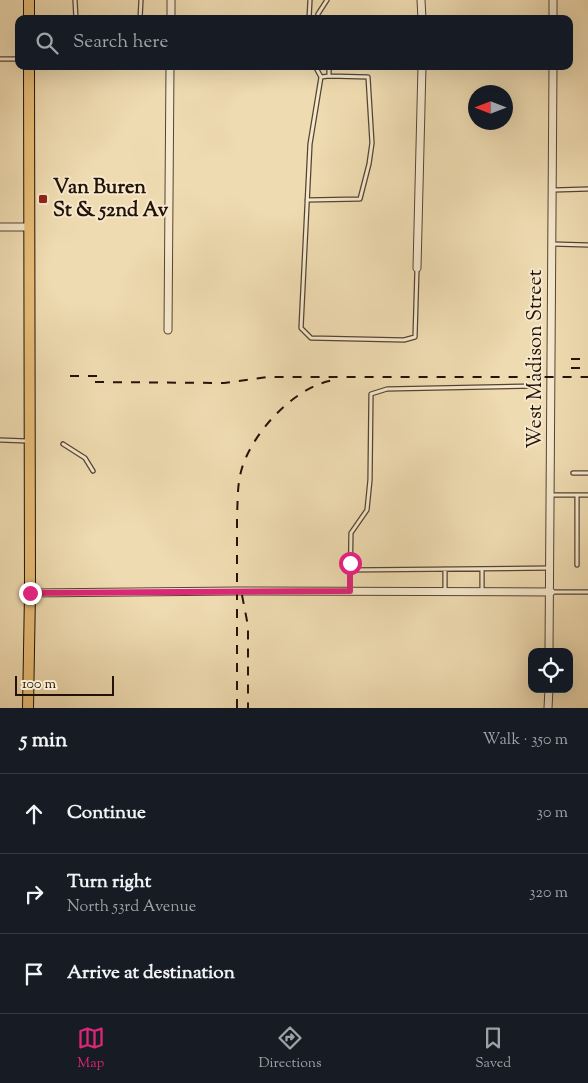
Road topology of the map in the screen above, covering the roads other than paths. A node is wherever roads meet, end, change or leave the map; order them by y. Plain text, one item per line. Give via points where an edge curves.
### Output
1 (29, 0) edge
2 (75, 0) edge
3 (141, 0) edge
4 (171, 0) edge
5 (310, 0) edge
6 (327, 0) edge
7 (421, 0) edge
8 (554, 0) edge
9 (29, 15) edge
10 (76, 15) edge
11 (140, 15) edge
12 (171, 15) edge
13 (309, 15) edge
14 (318, 15) edge
15 (422, 15) edge
16 (553, 15) edge
17 (0, 59) edge
18 (15, 59) edge
19 (29, 70) edge
20 (170, 70) edge
21 (317, 70) edge
22 (329, 70) edge
23 (422, 70) edge
24 (553, 70) edge
25 (321, 76) junction
26 (329, 76) junction
27 (588, 189) edge
28 (553, 190) junction
29 (307, 200) junction
30 (0, 227) edge
31 (28, 227) junction
32 (553, 244) junction
33 (588, 245) edge
34 (417, 268) joint
35 (168, 330) dead end
36 (535, 386) dead end
37 (0, 440) edge
38 (30, 441) junction
39 (63, 444) dead end
40 (93, 471) dead end
41 (572, 473) dead end
42 (588, 474) edge
43 (551, 495) junction
44 (577, 495) junction
45 (588, 495) edge
46 (577, 566) dead end
47 (551, 568) junction
48 (445, 569) junction
49 (482, 569) junction
50 (350, 570) junction
51 (350, 591) junction
52 (445, 591) junction
53 (482, 591) junction
54 (551, 592) junction
55 (588, 592) edge
56 (30, 593) junction
57 (550, 648) edge
58 (549, 693) edge
59 (28, 708) edge
60 (548, 708) edge

1 - 9 main road
2 - 10 lane
3 - 11 lane
4 - 12 street
5 - 13 lane
6 - 14 lane
7 - 15 street
8 - 16 street
17 - 18 lane
19 - 31 main road
20 - 35 street
21 - 25 lane
22 - 26 lane
23 - 34 street
24 - 28 street, West Madison Street
25 - 26 lane
25 - 29 lane via 310,144
26 - 29 lane via 368,77 372,143 369,164 360,199
27 - 28 lane
28 - 32 street, West Madison Street
29 - 34 lane via 301,328 312,338 404,340 415,337
30 - 31 street
31 - 38 main road
32 - 33 lane
32 - 43 street, West Madison Street
36 - 50 lane via 387,389 370,394 367,510 352,533
37 - 38 lane
38 - 56 main road
39 - 40 lane via 85,458
41 - 42 lane
43 - 44 lane
43 - 47 street, West Madison Street
44 - 45 lane
44 - 46 lane
47 - 49 lane
47 - 54 street, West Madison Street
48 - 49 lane
48 - 50 lane
48 - 52 lane
49 - 53 lane
50 - 51 lane
51 - 52 street
51 - 56 street
52 - 53 street
53 - 54 street
54 - 55 lane
54 - 57 street, West Madison Street
56 - 59 main road
58 - 60 street

